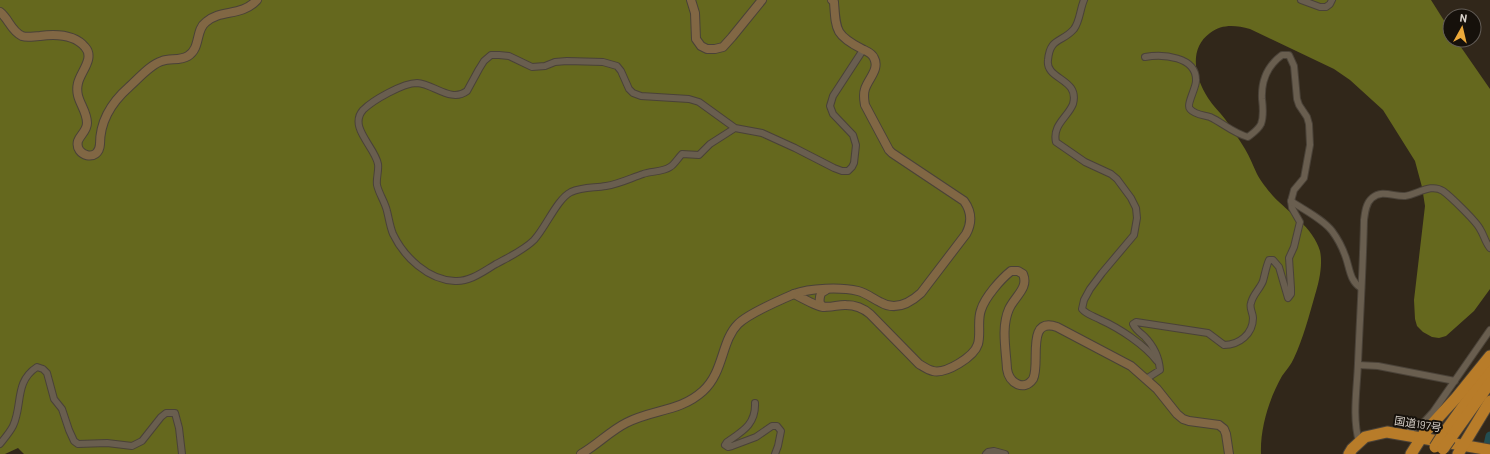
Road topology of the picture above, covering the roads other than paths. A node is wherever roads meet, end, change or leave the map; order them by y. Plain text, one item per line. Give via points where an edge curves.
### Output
1 (257, 0) edge
2 (691, 0) edge
3 (762, 0) edge
4 (832, 0) edge
5 (1084, 0) edge
6 (1301, 0) edge
7 (1332, 0) edge
8 (0, 12) edge
9 (862, 50) junction
10 (1145, 57) dead end
11 (735, 128) junction
12 (1291, 202) junction
13 (1490, 248) edge
14 (1361, 288) junction
15 (826, 290) junction
16 (794, 294) junction
17 (824, 307) junction
18 (1490, 330) edge
19 (1490, 356) edge
20 (1160, 364) junction
21 (1358, 365) junction
22 (1490, 369) edge
23 (1146, 379) junction
24 (1455, 381) junction
25 (1490, 383) edge
26 (1490, 401) edge
27 (755, 403) dead end
28 (1408, 435) junction
29 (1446, 437) junction
30 (1420, 438) junction
31 (1358, 442) junction
32 (0, 444) edge
33 (1461, 450) edge
34 (1490, 450) edge
35 (1436, 451) edge
36 (182, 454) edge
37 (581, 454) edge
38 (775, 454) edge
39 (986, 454) edge
40 (1005, 454) edge
41 (1228, 454) edge
42 (1349, 454) edge
43 (1411, 454) edge

1 - 8 street via 242,11 213,17 205,22 200,29 194,50 188,56 160,61 119,96 103,122 100,149 88,156 78,147 78,140 86,130 87,123 76,90 88,61 89,54 86,48 80,42 66,36 24,37 12,28
2 - 3 street via 695,13 696,39 707,49 723,47
4 - 9 street via 836,27 840,34
5 - 20 street via 1074,29 1054,43 1047,62 1049,68 1072,87 1074,92 1072,104 1058,126 1056,142 1085,162 1117,179 1132,198 1137,218 1134,235 1090,289 1082,309 1132,338
6 - 7 street via 1326,7
9 - 11 street via 832,96 830,106 833,114 854,135 854,163 848,171 834,168 762,133
9 - 15 street via 871,53 876,62 875,70 865,89 865,105 889,150 964,201 969,209 970,227 921,293 906,305 889,306 851,289
10 - 12 street via 1173,57 1193,68 1196,81 1188,106 1190,110 1210,117 1238,134 1248,137 1262,123 1264,77 1269,67 1282,55 1289,55 1294,66 1297,99 1309,124 1310,145 1304,178 1294,190
11 - 11 street via 710,144 699,155 682,154 670,167 621,183 585,188 570,193 563,198 530,243 478,275 455,281 441,279 416,265 394,235 378,186 378,165 358,124 359,116 368,106 404,86 416,83 456,96 463,95 484,61 492,55 499,55 509,56 532,67 567,61 603,62 614,65 621,71 633,93 699,102
12 - 14 street via 1324,222 1331,230 1340,243 1352,279
12 - 20 street via 1300,222 1289,258 1291,294 1288,298 1278,267 1273,260 1269,260 1263,281 1251,301 1251,328 1246,336 1236,343 1224,345 1208,333 1136,322 1133,324 1135,328 1157,352
13 - 14 street via 1475,222 1444,191 1429,188 1404,196 1380,194 1373,197 1367,205
14 - 21 street
15 - 16 street
15 - 17 street via 821,293 819,299
16 - 17 street via 818,307
16 - 37 street via 738,324 713,380 705,390 686,404 650,413 624,424
17 - 23 street via 845,304 863,309 919,364 926,369 940,372 960,363 973,353 978,343 981,309 1006,275 1011,271 1018,271 1026,280 1025,285 1006,316 1005,326 1007,369 1011,381 1025,385 1032,380 1035,371 1037,334 1041,329 1051,325 1122,360
18 - 24 street
19 - 30 highway
20 - 23 street via 1160,370
21 - 24 street via 1378,366
21 - 31 street via 1355,399
22 - 29 highway
23 - 41 street via 1183,419 1219,425 1224,429
24 - 28 street via 1433,412 1423,423 1410,430
25 - 29 highway
26 - 33 highway
27 - 38 street via 754,418 748,427 726,445 732,446 756,437 772,426 777,426 781,431
28 - 30 highway, 国道197号
28 - 31 highway, 国道197号 via 1377,433
29 - 35 highway, bridge
30 - 33 highway, 国道197号
30 - 43 highway
31 - 42 highway, 国道197号
32 - 36 street via 13,427 24,381 38,367 47,373 54,399 62,409 74,441 78,444 107,443 132,446 142,441 166,413 175,413
33 - 34 highway, 国道197号
39 - 40 street via 994,451

